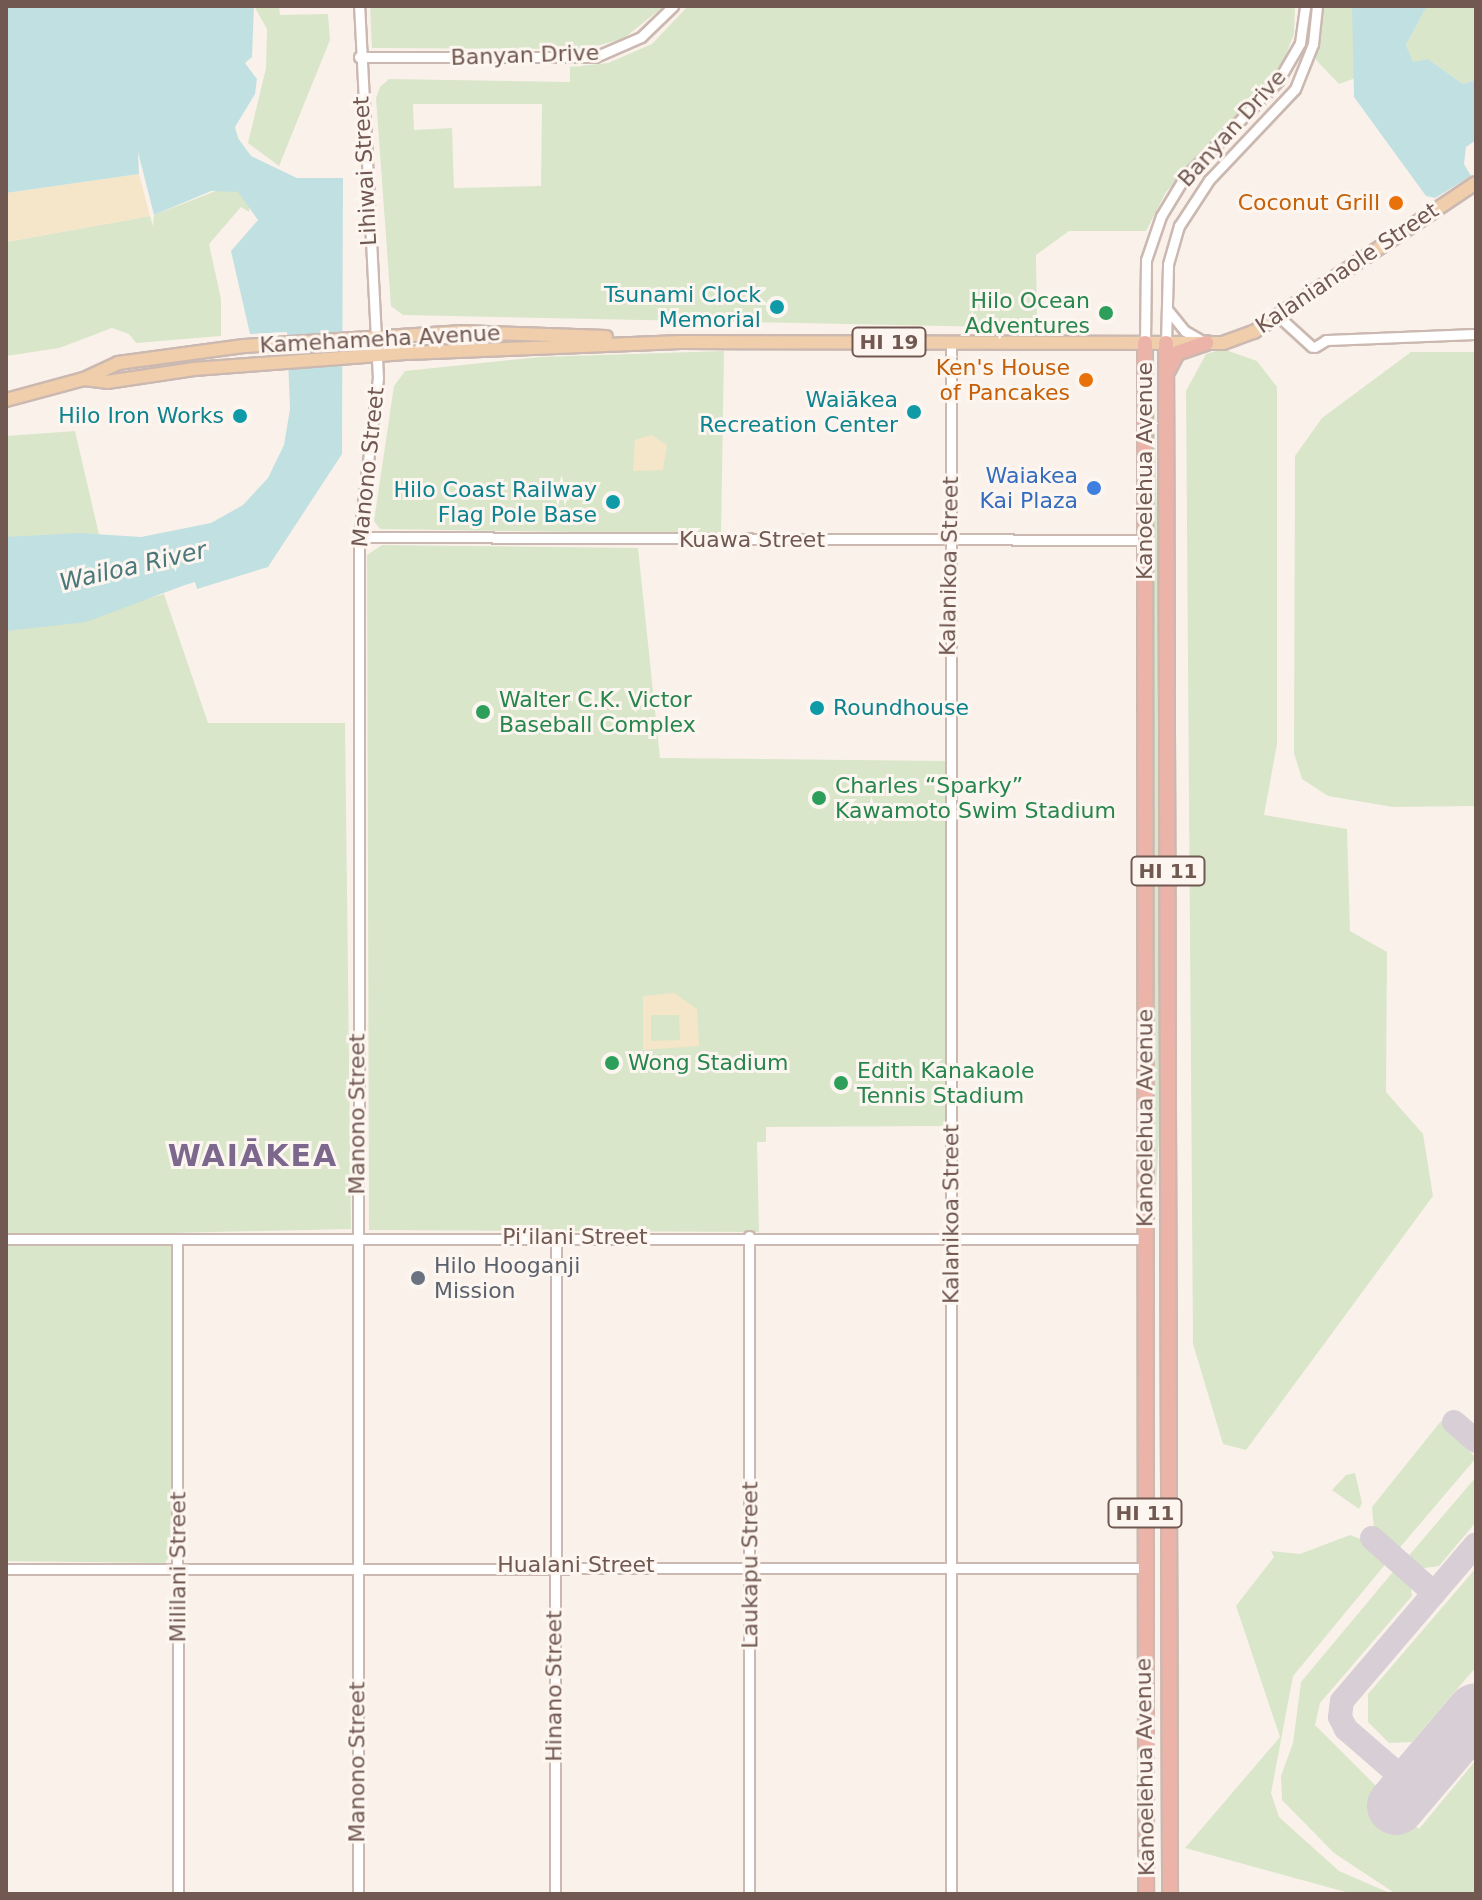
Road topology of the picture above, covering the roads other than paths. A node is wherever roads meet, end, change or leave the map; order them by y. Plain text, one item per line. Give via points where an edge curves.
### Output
1 (359, 6) edge
2 (673, 6) edge
3 (1305, 6) edge
4 (1317, 6) edge
5 (359, 57) junction
6 (1476, 183) edge
7 (1167, 309) junction
8 (1274, 317) junction
9 (1476, 334) edge
10 (376, 336) junction
11 (681, 342) junction
12 (951, 342) junction
13 (1145, 343) junction
14 (1166, 343) junction
15 (1206, 343) junction
16 (377, 355) junction
17 (1167, 374) junction
18 (84, 379) junction
19 (6, 400) edge
20 (359, 537) junction
21 (951, 540) junction
22 (1146, 540) junction
23 (1167, 1190) junction
24 (749, 1236) junction
25 (556, 1237) junction
26 (6, 1239) edge
27 (177, 1239) junction
28 (357, 1239) junction
29 (951, 1239) junction
30 (1145, 1239) junction
31 (1166, 1268) junction
32 (554, 1565) junction
33 (751, 1565) junction
34 (356, 1568) junction
35 (1145, 1568) junction
36 (6, 1569) edge
37 (178, 1569) junction
38 (951, 1571) junction
39 (178, 1894) edge
40 (358, 1894) edge
41 (555, 1894) edge
42 (749, 1894) edge
43 (951, 1894) edge
44 (1146, 1894) edge
45 (1170, 1894) edge

1 - 5 street, Lihiwai Street
2 - 5 street, Banyan Drive via 641,37 595,57
3 - 13 street, Banyan Drive via 1300,43 1278,81 1184,178 1161,216 1146,260
4 - 7 street, Banyan Drive via 1313,44 1295,89 1209,180 1179,226 1170,252
5 - 10 street, Lihiwai Street
6 - 8 main road, Kalanianaole Street
7 - 14 street, Banyan Drive
7 - 15 street via 1185,331
8 - 9 street via 1314,347 1326,340
8 - 15 main road, Kalanianaole Street / HI 19 via 1245,336
10 - 11 main road, Kamehameha Avenue / HI 19 via 516,332
10 - 16 street, Manono Street
10 - 18 main road, Kamehameha Avenue / HI 19 via 132,360
11 - 12 main road, Kamehameha Avenue / HI 19
11 - 16 main road, Kamehameha Avenue / HI 19
12 - 13 main road, Kamehameha Avenue / HI 19
12 - 21 street, Kalanikoa Street
13 - 14 main road, Kamehameha Avenue / HI 19
13 - 22 highway, Kanoelehua Avenue / HI 11
14 - 15 main road, Kalanianaole Street / HI 19
14 - 17 highway, Kanoelehua Avenue / HI 11
15 - 17 highway via 1177,353
16 - 18 main road, Kamehameha Avenue / HI 19 via 107,382
16 - 20 street, Manono Street via 375,421
17 - 23 highway, Kanoelehua Avenue / HI 11
18 - 19 main road, Kamehameha Avenue / HI 19
20 - 21 street, Kuawa Street
20 - 28 street, Manono Street
21 - 22 street, Kuawa Street
21 - 29 street, Kalanikoa Street
22 - 30 highway, Kanoelehua Avenue / HI 11
23 - 30 highway
23 - 31 highway, Kanoelehua Avenue / HI 11
24 - 25 street, Pi‘ilani Street
24 - 29 street, Pi‘ilani Street
24 - 33 street, Laukapu Street
25 - 28 street, Pi‘ilani Street
25 - 32 street, Hinano Street
26 - 27 street, Pi‘ilani Street
27 - 28 street, Pi‘ilani Street
27 - 37 street, Mililani Street
28 - 34 street, Manono Street
29 - 30 street, Pi‘ilani Street
29 - 38 street, Kalanikoa Street
30 - 31 highway
30 - 35 highway, Kanoelehua Avenue / HI 11
31 - 45 highway, Kanoelehua Avenue / HI 11
32 - 33 street, Hualani Street
32 - 34 street, Hualani Street
32 - 41 street, Hinano Street
33 - 38 street, Hualani Street
33 - 42 street, Laukapu Street
34 - 37 street, Hualani Street
34 - 40 street, Manono Street
35 - 38 street, Hualani Street
35 - 44 highway, Kanoelehua Avenue / HI 11
36 - 37 street, Hualani Street
37 - 39 street, Mililani Street
38 - 43 street, Kalanikoa Street

